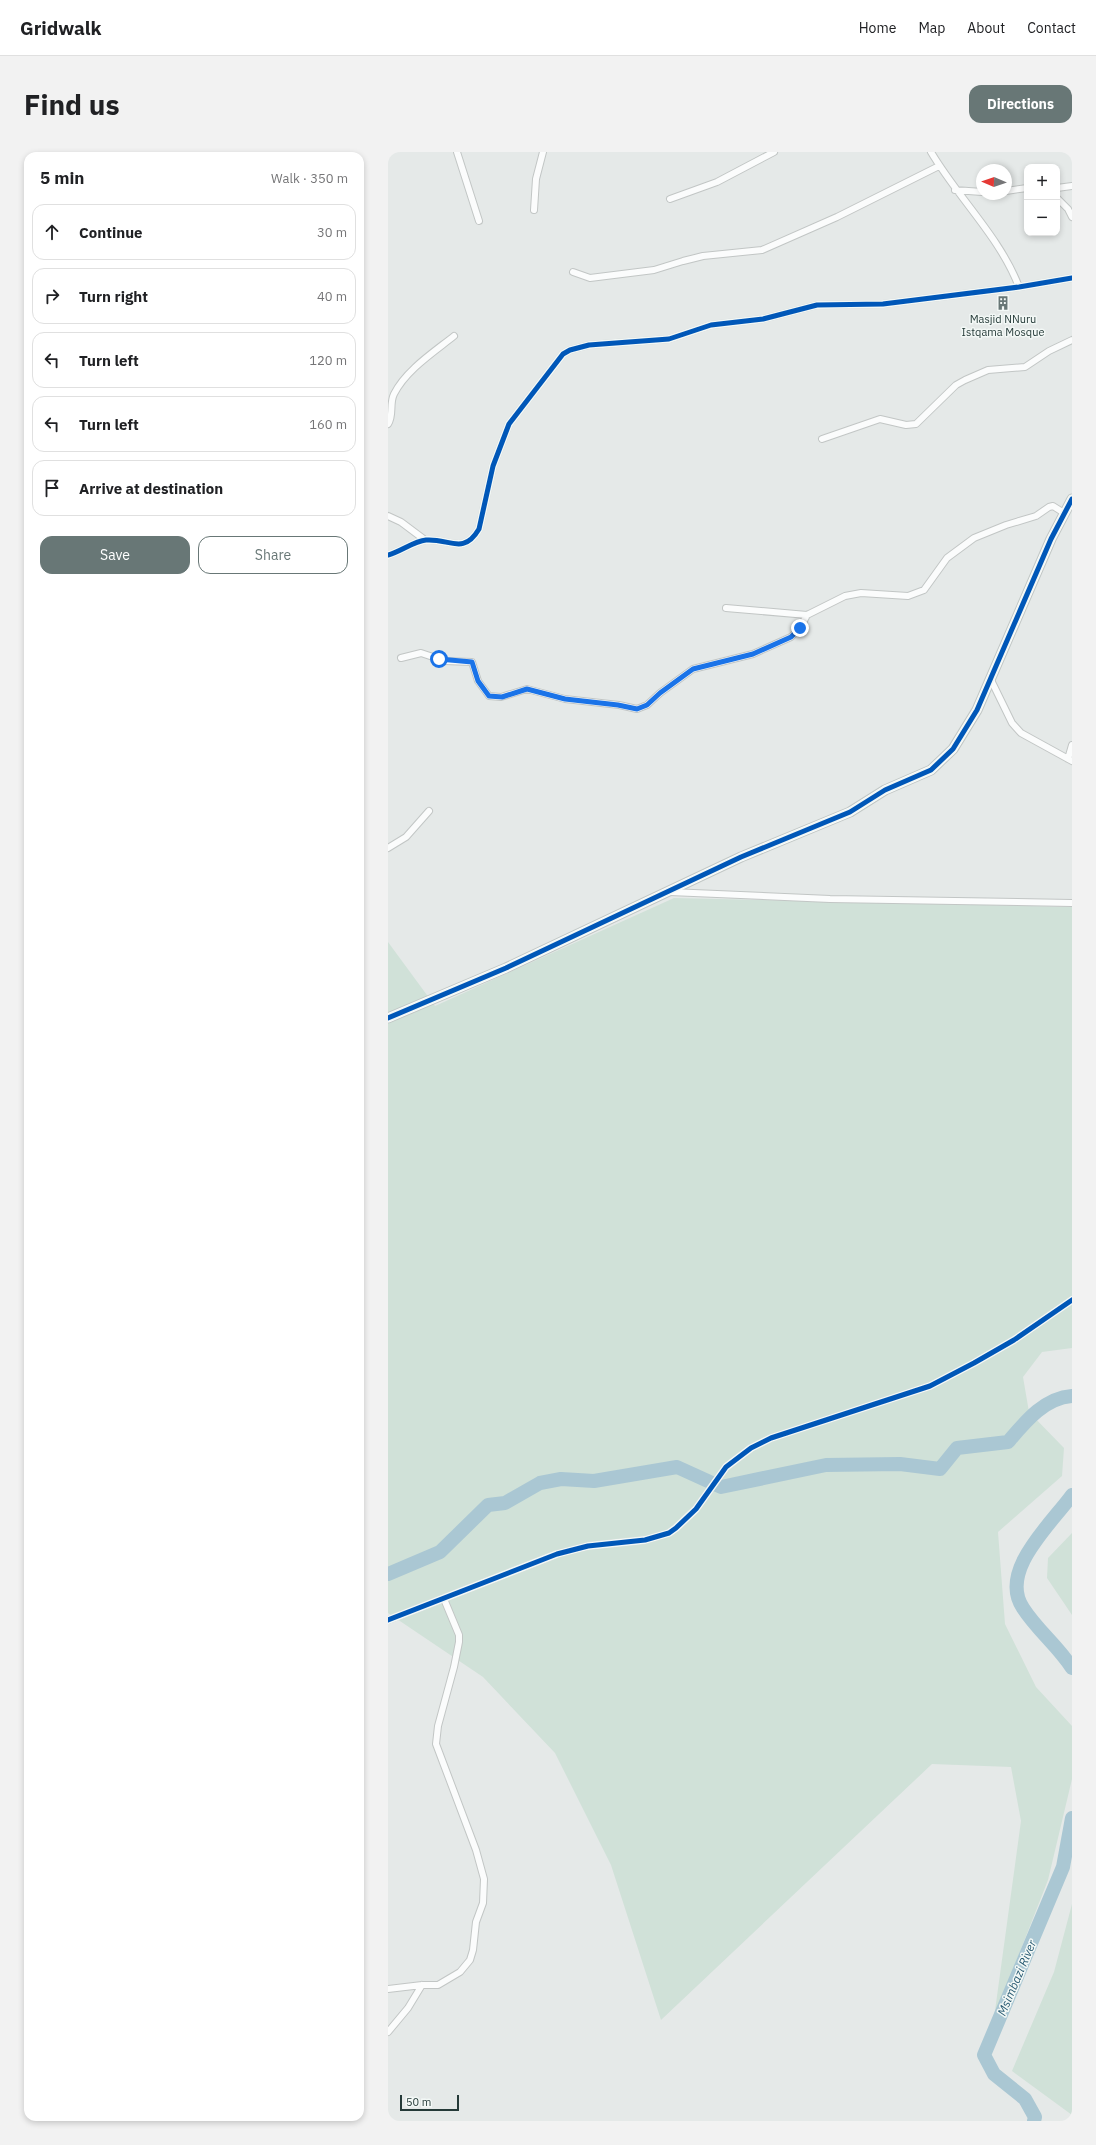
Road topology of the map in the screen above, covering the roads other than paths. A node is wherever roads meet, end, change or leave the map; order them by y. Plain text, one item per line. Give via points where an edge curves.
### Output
1 (457, 152) edge
2 (543, 152) edge
3 (774, 152) edge
4 (931, 152) edge
5 (939, 166) junction
6 (1072, 186) edge
7 (1024, 188) edge
8 (1060, 188) edge
9 (955, 190) junction
10 (1012, 190) edge
11 (976, 192) edge
12 (670, 199) dead end
13 (1059, 200) edge
14 (534, 210) dead end
15 (1072, 217) edge
16 (479, 221) dead end
17 (573, 272) dead end
18 (1072, 278) edge
19 (1019, 287) junction
20 (454, 336) dead end
21 (1072, 340) edge
22 (388, 424) edge
23 (822, 439) dead end
24 (1072, 498) edge
25 (1064, 513) junction
26 (388, 516) edge
27 (426, 540) junction
28 (388, 555) edge
29 (726, 608) dead end
30 (807, 615) junction
31 (401, 658) dead end
32 (991, 680) junction
33 (1072, 745) edge
34 (1070, 760) edge
35 (429, 811) dead end
36 (388, 848) edge
37 (665, 893) junction
38 (1072, 903) edge
39 (388, 1018) edge
40 (1072, 1300) edge
41 (444, 1599) junction
42 (388, 1620) edge
43 (422, 1985) junction
44 (388, 1990) edge
45 (388, 2032) edge

1 - 16 street
2 - 14 street via 536,179
3 - 12 street via 717,182
4 - 5 street
5 - 9 street
5 - 17 street via 837,217 762,250 703,256 654,270 590,278
6 - 8 street
7 - 10 street
9 - 11 street
9 - 19 street via 1000,250
13 - 15 street
18 - 19 street
19 - 27 street via 883,304 817,305 763,320 711,325 668,339 610,342 570,350 563,354 509,424 497,454 479,529 473,538 460,544
20 - 22 street via 420,364 398,387 391,399 391,418
21 - 23 street via 1025,367 988,370 965,380 956,385 916,424 906,425 880,419
24 - 25 street
25 - 30 street via 1049,506 1036,516 974,538 947,558 924,590 915,595 861,593 845,596
25 - 32 street via 1032,581
26 - 27 street
27 - 28 street
29 - 30 street
30 - 31 street via 791,637 753,654 693,669 647,705 637,709 565,699 527,689 496,698 484,691 472,662 445,661 421,653
32 - 34 street via 1012,723 1020,733
32 - 37 street via 966,731 946,758 930,770 885,790 850,812 741,857
33 - 34 street
35 - 36 street via 406,837
37 - 38 street via 676,891 743,896
37 - 39 street via 506,968
40 - 41 street via 1014,1340 941,1380 907,1394 771,1438 751,1448 719,1476 706,1496 676,1528 662,1536 588,1546 557,1554
41 - 42 street
41 - 43 street via 459,1635 459,1642 438,1726 436,1744 476,1850 484,1879 485,1896 476,1922 473,1950 466,1967 442,1984
43 - 44 street
43 - 45 street via 408,2008

